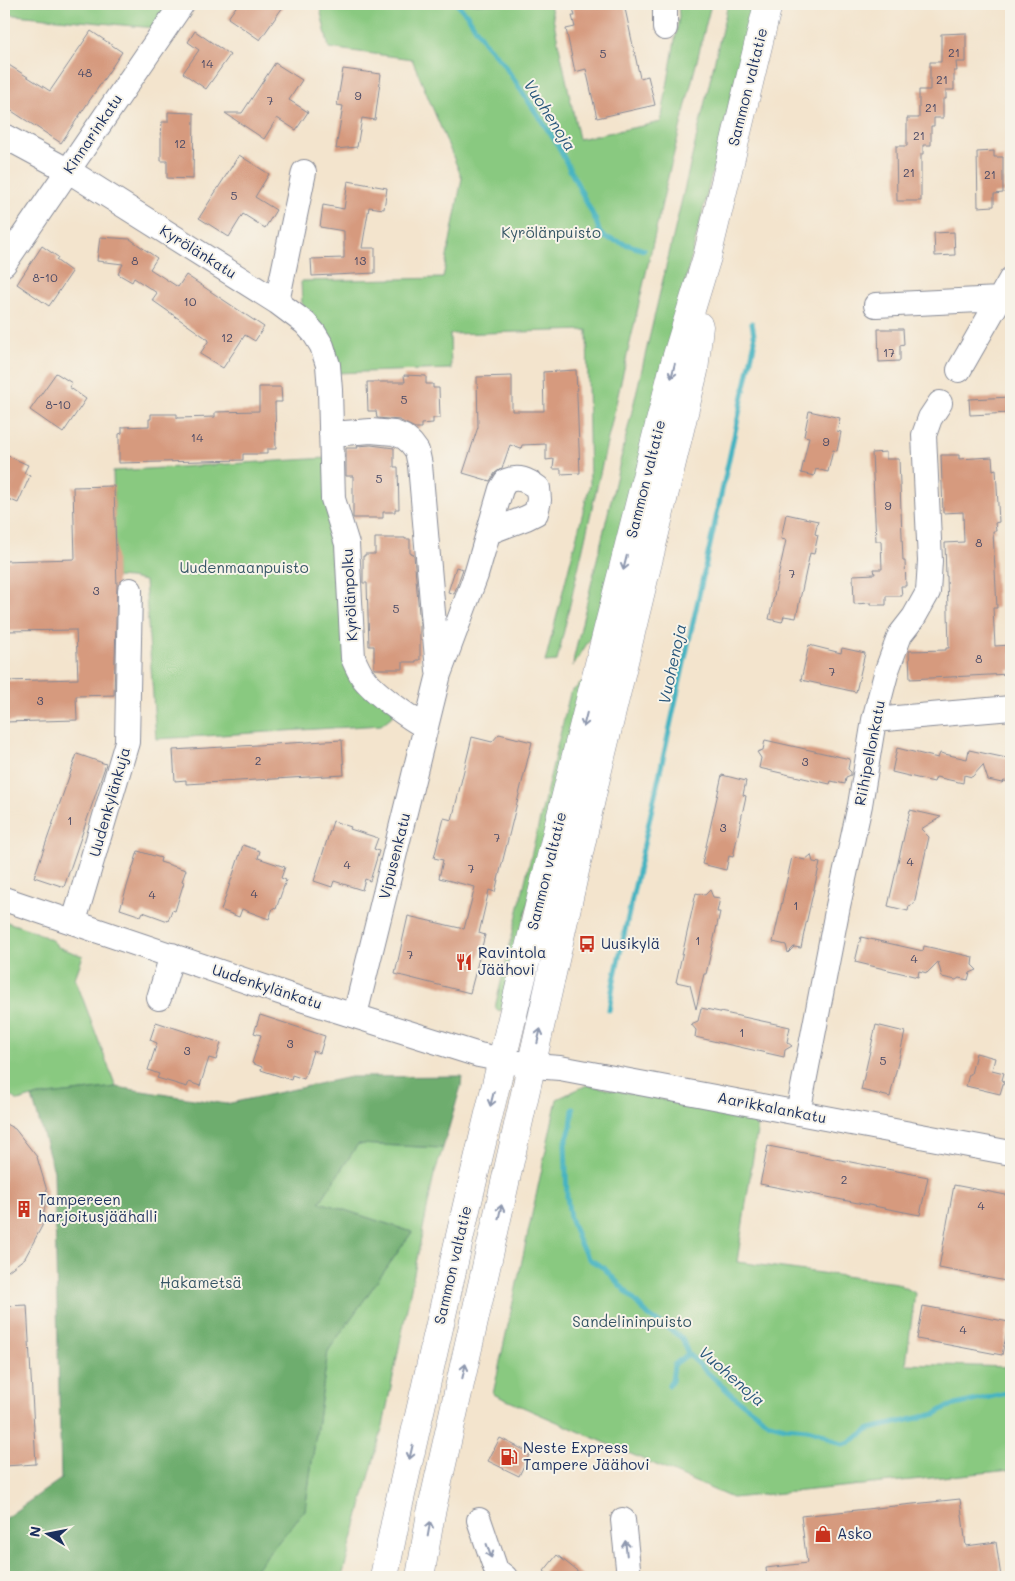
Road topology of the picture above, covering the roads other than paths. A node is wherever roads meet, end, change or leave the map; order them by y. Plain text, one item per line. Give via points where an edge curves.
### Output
1 (182, 4) edge
2 (665, 4) edge
3 (768, 4) edge
4 (665, 28) dead end
5 (4, 136) edge
6 (69, 171) junction
7 (304, 172) dead end
8 (707, 257) junction
9 (4, 264) edge
10 (1006, 289) edge
11 (277, 302) junction
12 (876, 305) dead end
13 (959, 370) dead end
14 (940, 402) dead end
15 (331, 434) junction
16 (489, 532) dead end
17 (130, 590) dead end
18 (436, 686) junction
19 (1011, 708) edge
20 (874, 720) junction
21 (426, 727) junction
22 (4, 899) edge
23 (74, 921) junction
24 (172, 955) junction
25 (158, 998) dead end
26 (355, 1015) junction
27 (502, 1061) junction
28 (533, 1066) junction
29 (798, 1113) junction
30 (1011, 1153) edge
31 (479, 1520) dead end
32 (623, 1520) dead end
33 (384, 1577) edge
34 (420, 1577) edge
35 (505, 1577) edge
36 (629, 1577) edge

1 - 6 street, Kinnarinkatu
2 - 4 street
3 - 8 main road, Sammon valtatie
5 - 6 street, Kyrölänkatu
6 - 9 street, Kinnarinkatu
6 - 11 street, Kyrölänkatu
7 - 11 street
8 -> 27 main road, Sammon valtatie via 675,362
28 -> 8 main road, Sammon valtatie via 594,786 694,371
10 - 12 street
10 - 13 street
11 - 15 street, Kyrölänpolku via 305,323 322,346 328,364
14 - 20 street, Riihipellonkatu via 924,435 930,561 928,592 900,635
15 - 18 street via 394,433 404,437 417,451
15 - 21 street, Kyrölänpolku via 333,499 347,544 354,658 365,680
16 - 18 street
17 - 23 street, Uudenkylänkuja via 127,742
18 - 21 street, Vipusenkatu
19 - 20 street
20 - 29 street, Riihipellonkatu
21 - 26 street, Vipusenkatu
22 - 23 street, Uudenkylänkatu
23 - 24 street, Uudenkylänkatu
24 - 25 street
24 - 26 street, Uudenkylänkatu
26 - 27 street, Uudenkylänkatu
27 - 28 street, Uudenkylänkatu
27 -> 33 main road, Sammon valtatie
28 - 29 street, Aarikkalankatu via 560,1068
34 -> 28 main road, Sammon valtatie
29 - 30 street, Aarikkalankatu
31 -> 35 street via 496,1570
36 -> 32 street

